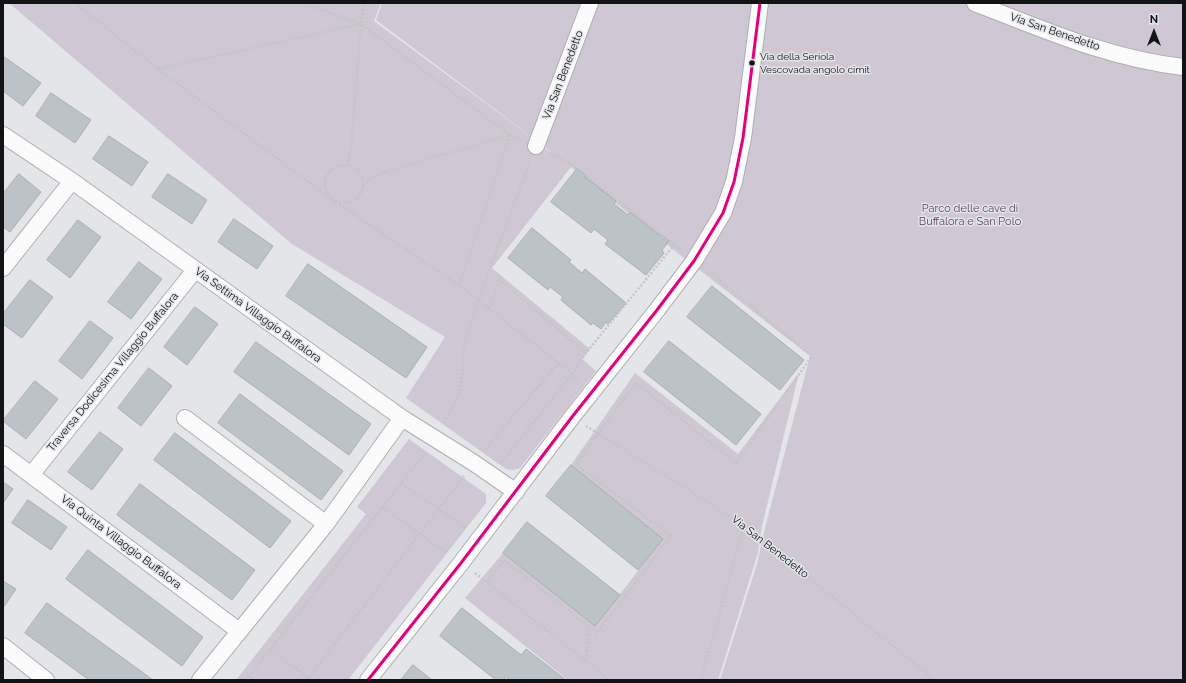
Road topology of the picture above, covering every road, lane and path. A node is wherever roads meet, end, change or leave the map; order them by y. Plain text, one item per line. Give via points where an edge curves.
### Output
1 (75, 3) edge
2 (302, 3) edge
3 (364, 3) edge
4 (590, 3) edge
5 (760, 3) edge
6 (975, 3) edge
7 (361, 24) junction
8 (1183, 67) edge
9 (158, 69) junction
10 (3, 135) edge
11 (510, 135) junction
12 (536, 146) junction
13 (347, 166) junction
14 (72, 181) junction
15 (363, 184) junction
16 (331, 199) junction
17 (674, 245) junction
18 (681, 250) dead end
19 (694, 261) junction
20 (3, 268) edge
21 (195, 270) junction
22 (458, 285) junction
23 (478, 300) junction
24 (489, 309) junction
25 (586, 353) junction
26 (558, 363) junction
27 (572, 374) junction
28 (594, 390) junction
29 (572, 417) junction
30 (185, 418) dead end
31 (402, 418) junction
32 (437, 420) dead end
33 (443, 424) junction
34 (449, 428) dead end
35 (598, 433) junction
36 (436, 439) junction
37 (3, 454) edge
38 (474, 463) junction
39 (500, 464) dead end
40 (31, 475) junction
41 (401, 483) junction
42 (516, 492) junction
43 (382, 507) junction
44 (438, 509) junction
45 (326, 524) junction
46 (744, 525) junction
47 (466, 528) dead end
48 (419, 534) junction
49 (461, 563) junction
50 (487, 582) junction
51 (589, 627) junction
52 (239, 631) junction
53 (3, 646) edge
54 (270, 649) junction
55 (586, 660) junction
56 (249, 675) junction
57 (308, 679) edge
58 (46, 680) edge
59 (200, 680) edge
60 (246, 680) edge
61 (255, 680) edge
62 (368, 680) edge
63 (610, 680) edge
64 (701, 680) edge
65 (935, 680) edge

1 - 9 path
2 - 7 path
3 - 7 path
4 - 12 street, Via San Benedetto
5 - 19 street via 743,138 734,182 723,213
6 - 8 street, Via San Benedetto via 1078,43 1158,64
7 - 9 path
7 - 11 path
7 - 13 path via 351,148
9 - 16 path
10 - 14 street, Via Settima Villaggio Buffalora
11 - 12 path
11 - 15 path via 381,173
11 - 22 path
12 - 17 path via 573,165
12 - 23 path
13 - 15 path via 359,172
13 - 16 path via 335,167 326,176 325,189
14 - 20 street
14 - 21 street, Via Settima Villaggio Buffalora
15 - 16 path via 355,200 343,204
16 - 22 path
17 - 18 path
17 - 25 path
19 - 28 street
19 - 35 path via 812,356 736,463 636,383
21 - 31 street, Via Settima Villaggio Buffalora
21 - 40 street, Traversa Dodicesima Villaggio Buffalora
22 - 23 path
23 - 24 path
23 - 33 path via 464,346 460,392
24 - 25 path via 499,279
24 - 26 path
25 - 27 path
26 - 27 path
26 - 38 path
27 - 28 path
27 - 39 path
28 - 29 street
29 - 35 path, Via San Benedetto
29 - 42 street
30 - 45 street
31 - 36 street, Via Settima Villaggio Buffalora
31 - 45 street
32 - 33 path
33 - 34 path
33 - 36 path
35 - 46 path, Via San Benedetto
35 - 51 path via 576,464 671,536 597,633
36 - 38 street, Via Settima Villaggio Buffalora
36 - 41 path
37 - 40 street, Via Quinta Villaggio Buffalora
38 - 42 street, Via Settima Villaggio Buffalora
38 - 44 path
40 - 52 street, Via Quinta Villaggio Buffalora
41 - 43 path
41 - 44 path
42 - 49 street
43 - 48 path
43 - 54 path
44 - 47 path
44 - 48 path
45 - 52 street
46 - 64 path
46 - 65 path, Via San Benedetto
48 - 49 path
48 - 57 path
49 - 50 path
49 - 62 street
50 - 51 path via 504,560
50 - 55 path
51 - 55 path
52 - 59 street
53 - 58 street
54 - 56 path
54 - 57 path
55 - 63 path
56 - 60 path
56 - 61 path

